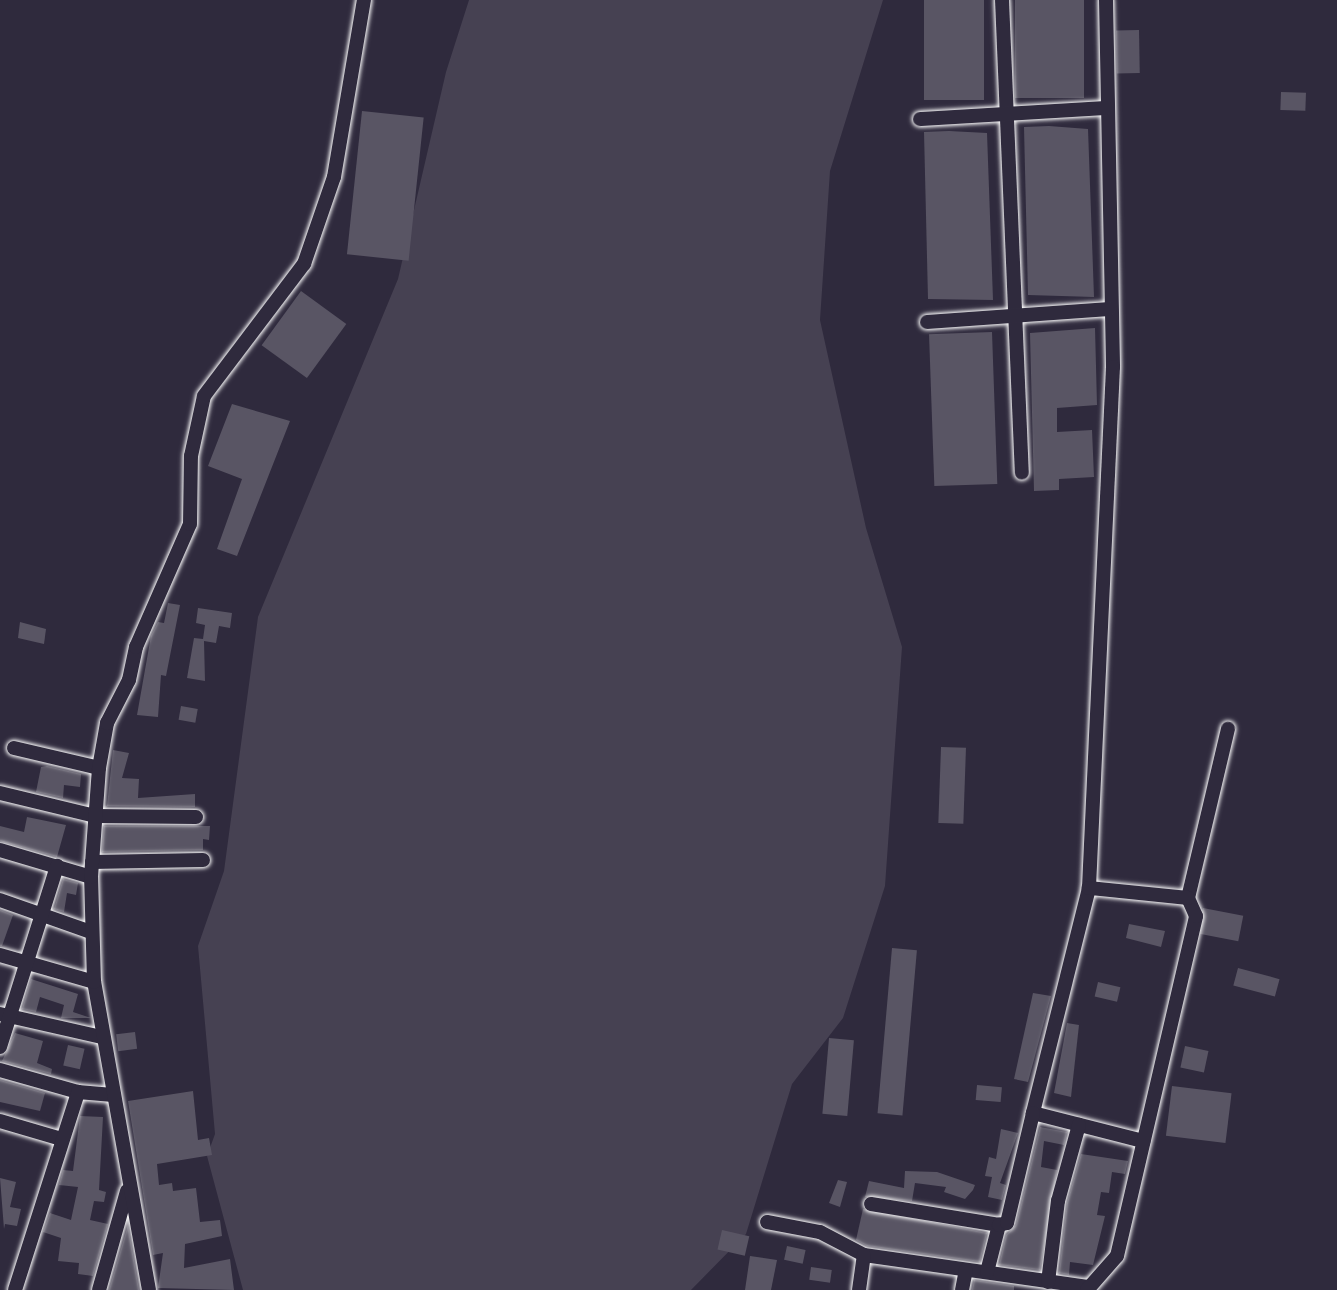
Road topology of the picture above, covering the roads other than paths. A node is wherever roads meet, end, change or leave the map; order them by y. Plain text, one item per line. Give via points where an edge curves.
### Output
1 (364, 0) edge
2 (1003, 0) edge
3 (1106, 0) edge
4 (1107, 108) junction
5 (1007, 114) junction
6 (920, 120) dead end
7 (1110, 309) junction
8 (1016, 316) junction
9 (927, 322) dead end
10 (1022, 473) dead end
11 (1227, 729) dead end
12 (14, 748) dead end
13 (99, 768) junction
14 (0, 793) edge
15 (95, 816) junction
16 (196, 817) dead end
17 (0, 850) edge
18 (203, 860) dead end
19 (57, 866) junction
20 (91, 870) junction
21 (1089, 888) junction
22 (1188, 898) junction
23 (0, 900) edge
24 (42, 916) junction
25 (91, 932) junction
26 (0, 955) edge
27 (25, 963) junction
28 (94, 982) junction
29 (5, 1016) edge
30 (101, 1037) junction
31 (0, 1047) edge
32 (0, 1070) edge
33 (78, 1092) junction
34 (110, 1095) junction
35 (1033, 1113) junction
36 (0, 1121) edge
37 (1079, 1125) junction
38 (61, 1139) junction
39 (1143, 1141) junction
40 (127, 1191) junction
41 (871, 1204) dead end
42 (767, 1222) dead end
43 (999, 1225) junction
44 (864, 1255) junction
45 (966, 1270) junction
46 (987, 1272) junction
47 (1048, 1282) junction
48 (1030, 1285) edge
49 (1087, 1288) edge
50 (15, 1290) edge
51 (99, 1290) edge
52 (149, 1290) edge
53 (859, 1290) edge
54 (962, 1290) edge

1 - 13 street via 334,177 313,239 296,280 204,396 191,456 190,524 136,647 129,680 107,723
2 - 5 street
3 - 4 street
4 - 5 street
4 - 7 street
5 - 6 street
5 - 8 street
7 - 8 street
7 - 21 street via 1105,596
8 - 9 street
8 - 10 street
11 - 22 street
12 - 13 street
13 - 15 street
14 - 15 street
15 - 16 street
15 - 20 street
17 - 19 street
18 - 20 street
19 - 20 street
19 - 24 street
20 - 25 street
21 - 22 street
21 - 35 street
22 - 39 street via 1196,916
23 - 24 street
24 - 25 street
24 - 27 street
25 - 28 street
26 - 27 street
27 - 28 street
27 - 29 street
28 - 30 street
29 - 30 street
29 - 31 street
30 - 34 street
32 - 33 street
33 - 34 street
33 - 38 street
34 - 40 street
35 - 37 street
35 - 43 street via 1007,1223
36 - 38 street
37 - 39 street
37 - 47 street via 1058,1201
38 - 50 street
39 - 49 street via 1116,1256
40 - 51 street
40 - 52 street via 147,1258
41 - 43 street
42 - 44 street via 820,1231
43 - 46 street
44 - 45 street
44 - 53 street
45 - 46 street
45 - 54 street
46 - 48 street
47 - 48 street
47 - 49 street

